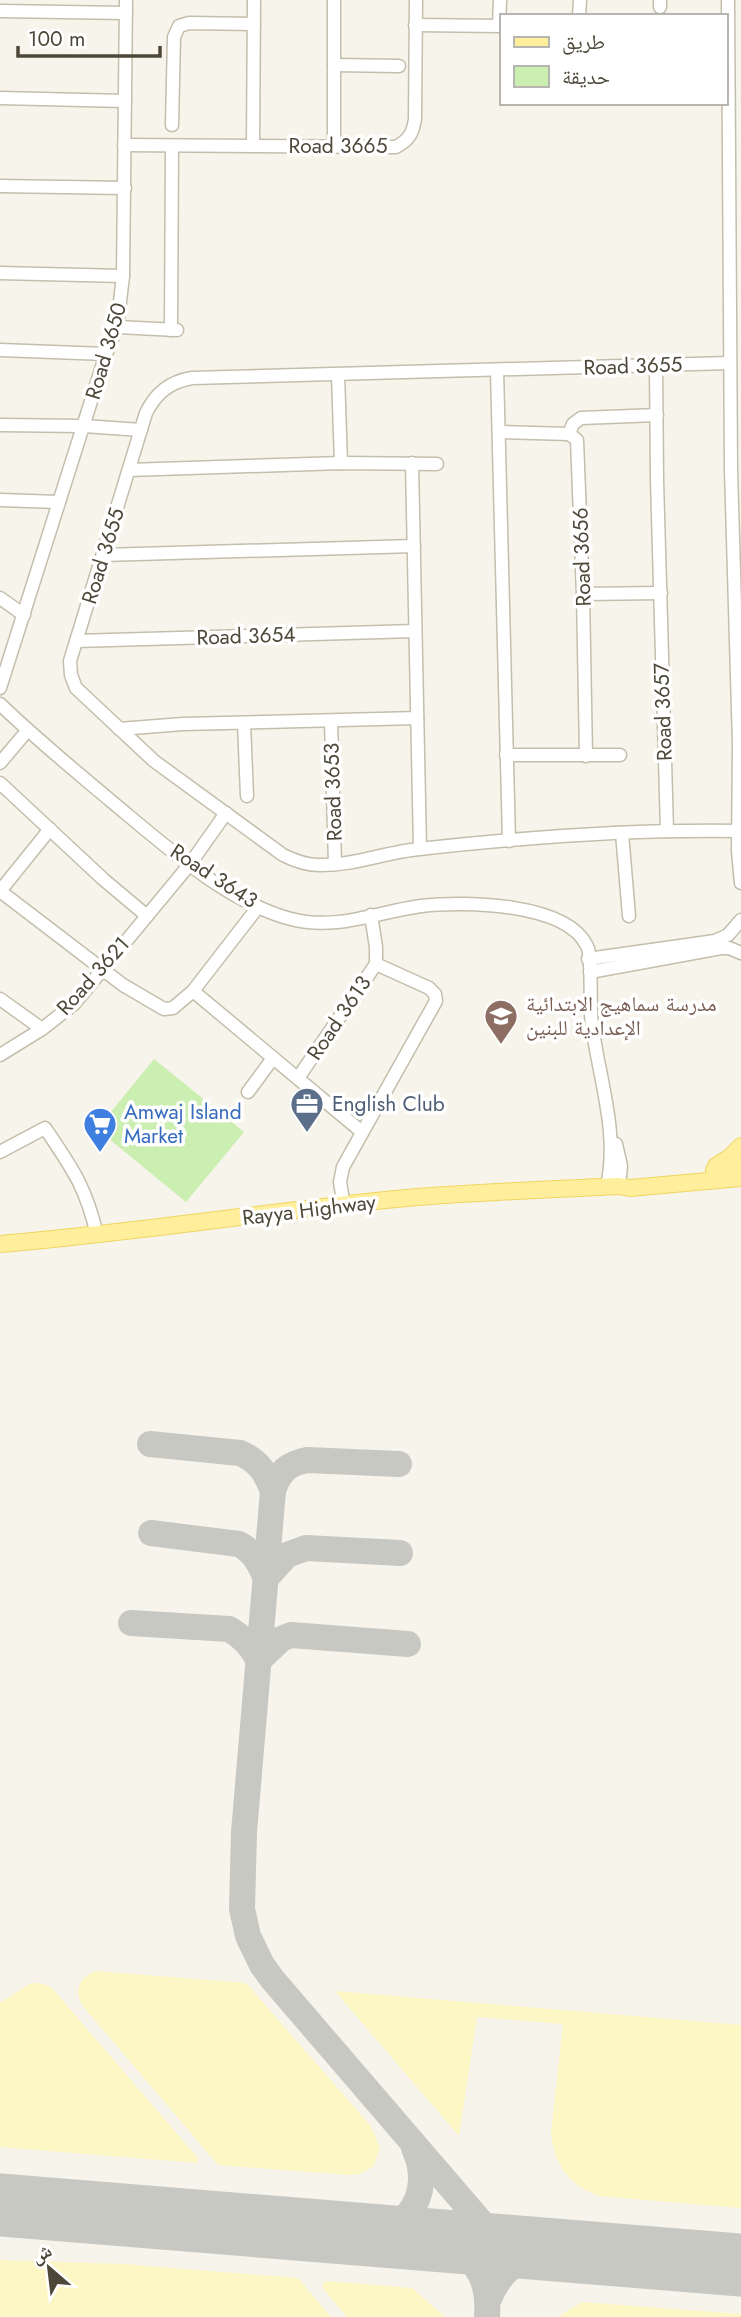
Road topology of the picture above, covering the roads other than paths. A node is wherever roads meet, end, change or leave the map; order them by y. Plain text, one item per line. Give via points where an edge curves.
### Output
1 (254, 0) edge
2 (334, 0) edge
3 (416, 0) edge
4 (500, 0) edge
5 (728, 2) edge
6 (44, 6) edge
7 (126, 6) edge
8 (0, 11) edge
9 (254, 24) junction
10 (415, 25) junction
11 (500, 26) edge
12 (727, 46) edge
13 (334, 65) junction
14 (399, 66) dead end
15 (0, 98) edge
16 (125, 101) junction
17 (172, 125) dead end
18 (124, 145) junction
19 (253, 145) junction
20 (172, 146) junction
21 (334, 146) junction
22 (0, 186) edge
23 (125, 188) junction
24 (0, 273) edge
25 (123, 276) junction
26 (735, 285) edge
27 (735, 299) edge
28 (117, 327) junction
29 (0, 350) edge
30 (107, 354) junction
31 (729, 363) junction
32 (656, 365) junction
33 (497, 370) junction
34 (338, 375) junction
35 (657, 415) junction
36 (0, 425) edge
37 (84, 426) junction
38 (141, 430) junction
39 (499, 432) junction
40 (569, 433) junction
41 (341, 463) junction
42 (412, 463) junction
43 (437, 464) dead end
44 (129, 470) junction
45 (0, 500) edge
46 (59, 502) junction
47 (414, 546) junction
48 (103, 555) junction
49 (661, 593) junction
50 (583, 594) junction
51 (0, 598) edge
52 (24, 615) junction
53 (415, 631) junction
54 (76, 641) junction
55 (0, 688) edge
56 (0, 704) edge
57 (417, 718) junction
58 (331, 721) junction
59 (244, 723) junction
60 (119, 729) junction
61 (27, 731) junction
62 (506, 755) junction
63 (586, 755) junction
64 (620, 755) dead end
65 (0, 763) edge
66 (0, 783) edge
67 (247, 796) dead end
68 (226, 813) junction
69 (50, 829) junction
70 (667, 831) junction
71 (740, 831) edge
72 (622, 833) junction
73 (509, 841) junction
74 (420, 849) junction
75 (190, 864) junction
76 (335, 864) junction
77 (741, 883) edge
78 (0, 891) edge
79 (258, 907) junction
80 (371, 915) junction
81 (147, 916) junction
82 (629, 916) dead end
83 (741, 920) edge
84 (741, 953) edge
85 (376, 964) junction
86 (589, 965) junction
87 (103, 970) junction
88 (192, 991) junction
89 (0, 999) edge
90 (42, 1029) junction
91 (0, 1055) edge
92 (274, 1058) junction
93 (298, 1079) junction
94 (248, 1091) dead end
95 (362, 1132) junction
96 (741, 1146) edge
97 (0, 1152) edge
98 (741, 1166) edge
99 (702, 1171) junction
100 (741, 1178) edge
101 (613, 1186) junction
102 (344, 1206) junction
103 (97, 1235) junction
104 (0, 1244) edge

1 - 9 street
2 - 13 street
3 - 10 street, Road 3665
4 - 11 street
5 - 12 street
6 - 7 street
6 - 8 street
7 - 16 street, Road 3650
9 - 17 street via 179,26 174,37
9 - 19 street
10 - 11 street
10 - 21 street, Road 3665 via 413,131 407,141 396,147
12 - 26 street
13 - 14 street
13 - 21 street
15 - 16 street
16 - 18 street, Road 3650
18 - 20 street, Road 3665
18 - 23 street, Road 3650
19 - 20 street, Road 3665
19 - 21 street, Road 3665
20 - 28 street via 174,330
22 - 23 street
23 - 25 street, Road 3650
24 - 25 street
25 - 28 street, Road 3650
26 - 27 street
27 - 31 street
28 - 30 street, Road 3650
29 - 30 street
30 - 37 street, Road 3650
31 - 32 street, Road 3655
31 - 71 street
32 - 33 street, Road 3655
32 - 35 street, Road 3657
33 - 34 street, Road 3655
33 - 39 street
34 - 38 street, Road 3655 via 180,380 151,402
34 - 41 street
35 - 40 street via 586,417 576,421
35 - 49 street, Road 3657
36 - 37 street
37 - 38 street
37 - 46 street, Road 3650
38 - 44 street, Road 3655
39 - 40 street
39 - 62 street
40 - 50 street, Road 3656 via 578,446
41 - 42 street
41 - 44 street
42 - 43 street
42 - 47 street
44 - 48 street, Road 3655
45 - 46 street
46 - 52 street, Road 3650
47 - 48 street
47 - 53 street
48 - 54 street, Road 3655
49 - 50 street
49 - 70 street, Road 3657
50 - 63 street, Road 3656
51 - 52 street
52 - 55 street, Road 3650
53 - 54 street, Road 3654
53 - 57 street
54 - 60 street, Road 3655 via 70,661 76,688
56 - 61 street, Road 3643
57 - 58 street, Road 3653
57 - 74 street
58 - 59 street, Road 3653
58 - 76 street, Road 3653
59 - 60 street, Road 3653
59 - 67 street
60 - 68 street, Road 3655 via 154,761
61 - 65 street
61 - 75 street, Road 3643
62 - 63 street
62 - 73 street
63 - 64 street
66 - 69 street
68 - 75 street, Road 3621
68 - 76 street, Road 3655 via 295,861
69 - 78 street
69 - 81 street
70 - 71 street, Road 3655
70 - 72 street, Road 3655
71 - 77 street
72 - 73 street, Road 3655
72 - 82 street
73 - 74 street, Road 3655
74 - 76 street, Road 3655
75 - 79 street, Road 3643
75 - 81 street, Road 3621
78 - 87 street
79 - 80 street, Road 3643 via 316,924
79 - 88 street
80 - 85 street, Road 3613
80 - 86 street, Road 3643 via 461,904 536,912 566,924 585,942
81 - 87 street, Road 3621
83 - 86 street via 728,935 715,941
84 - 86 street via 721,948
85 - 93 street, Road 3613
85 - 95 street via 429,988 436,1001
86 - 101 street via 592,1025 610,1130 621,1166
87 - 88 street via 164,1009 173,1008
87 - 90 street, Road 3621 via 74,1004
88 - 92 street, Road 3613
89 - 90 street
90 - 91 street, Road 3621
92 - 93 street, Road 3613
92 - 94 street, Road 3613
93 - 95 street, Road 3613
95 - 102 street via 343,1167
96 - 99 main road via 723,1163
97 - 103 street via 45,1128 83,1187
98 - 99 main road, Rayya Highway
99 - 101 main road, Rayya Highway
100 - 101 main road, Rayya Highway
101 - 102 main road, Rayya Highway
102 - 103 main road, Rayya Highway
103 - 104 main road, Rayya Highway

